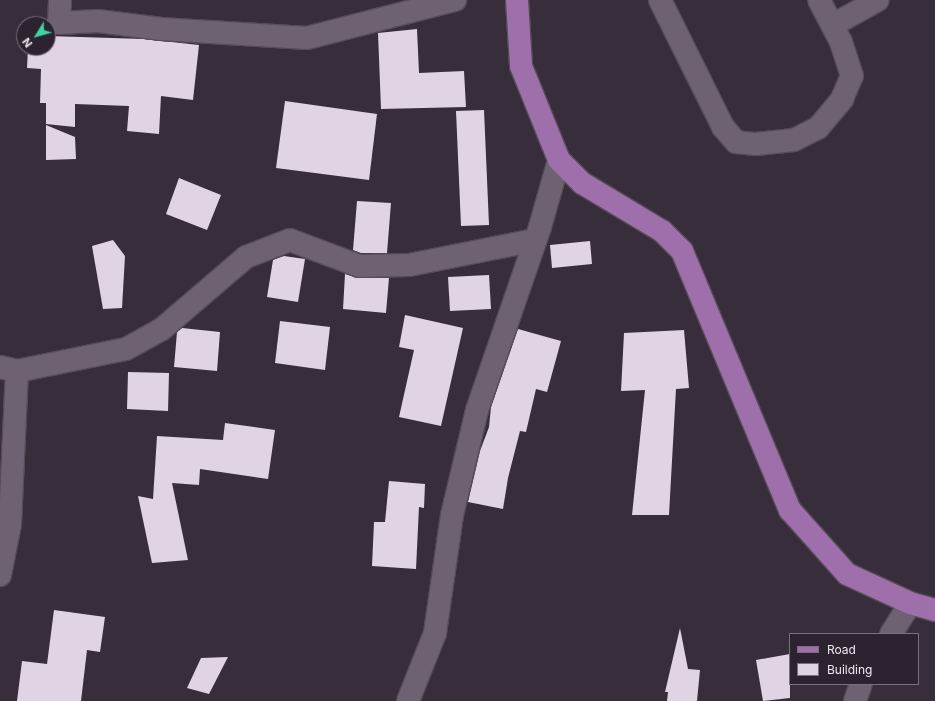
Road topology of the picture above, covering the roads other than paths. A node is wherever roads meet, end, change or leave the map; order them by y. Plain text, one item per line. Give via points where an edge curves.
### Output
1 (60, 0) edge
2 (455, 0) edge
3 (517, 0) edge
4 (660, 0) edge
5 (819, 0) edge
6 (878, 0) edge
7 (833, 26) junction
8 (559, 160) junction
9 (535, 240) junction
10 (8, 369) edge
11 (0, 575) edge
12 (910, 603) junction
13 (935, 610) edge
14 (892, 633) edge
15 (861, 685) edge
16 (408, 701) edge
17 (854, 701) edge

1 - 2 street via 59,23 98,21 161,29 307,38
3 - 8 main road via 522,66
4 - 7 street via 724,127 736,142 756,144 794,140 818,128 842,99 852,76 842,42
5 - 7 street
6 - 7 street
8 - 9 street
8 - 12 main road via 582,183 662,231 682,251 790,510 847,574
9 - 10 street via 409,265 359,266 290,240 246,256 162,329 126,349
9 - 16 street via 478,410 452,515 434,633
10 - 11 street via 10,524
12 - 13 main road
12 - 14 street
15 - 17 street

